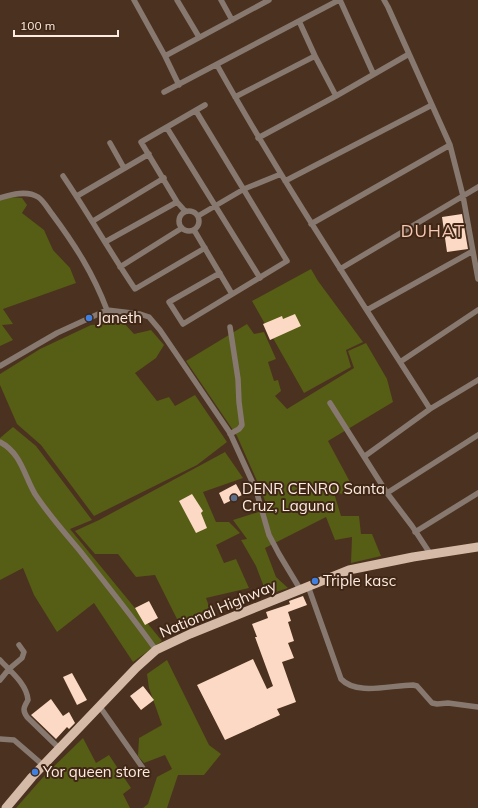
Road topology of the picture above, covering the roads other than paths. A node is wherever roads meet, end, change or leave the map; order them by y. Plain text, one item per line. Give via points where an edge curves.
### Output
1 (134, 0) edge
2 (177, 0) edge
3 (221, 0) edge
4 (340, 0) edge
5 (384, 0) edge
6 (266, 1) edge
7 (232, 20) junction
8 (300, 21) junction
9 (199, 38) junction
10 (409, 54) junction
11 (165, 56) junction
12 (315, 56) junction
13 (217, 65) junction
14 (373, 73) junction
15 (179, 85) junction
16 (164, 92) dead end
17 (336, 96) junction
18 (235, 97) junction
19 (205, 105) dead end
20 (432, 105) junction
21 (196, 111) junction
22 (167, 128) junction
23 (258, 138) junction
24 (110, 143) dead end
25 (450, 145) junction
26 (149, 154) junction
27 (124, 168) junction
28 (281, 174) junction
29 (63, 176) dead end
30 (164, 178) junction
31 (285, 181) junction
32 (478, 187) edge
33 (244, 189) junction
34 (77, 196) junction
35 (463, 196) junction
36 (0, 198) edge
37 (177, 202) junction
38 (216, 205) junction
39 (185, 211) junction
40 (198, 216) junction
41 (93, 221) junction
42 (311, 224) junction
43 (182, 228) junction
44 (194, 230) junction
45 (105, 242) junction
46 (205, 248) junction
47 (473, 251) junction
48 (120, 267) junction
49 (340, 269) junction
50 (220, 273) junction
51 (260, 278) junction
52 (478, 278) edge
53 (232, 294) junction
54 (107, 310) junction
55 (367, 310) junction
56 (478, 310) edge
57 (230, 327) dead end
58 (400, 362) junction
59 (0, 366) edge
60 (478, 380) edge
61 (330, 403) dead end
62 (430, 409) junction
63 (230, 434) junction
64 (478, 435) edge
65 (0, 442) edge
66 (365, 456) junction
67 (387, 493) junction
68 (478, 493) edge
69 (415, 532) junction
70 (478, 547) edge
71 (432, 555) junction
72 (304, 587) junction
73 (20, 645) dead end
74 (156, 650) junction
75 (0, 660) edge
76 (9, 669) junction
77 (0, 680) edge
78 (100, 707) junction
79 (478, 707) edge
80 (0, 739) edge
81 (60, 749) junction
82 (43, 765) junction
83 (147, 774) dead end
84 (6, 808) edge

1 - 11 street
2 - 9 street
3 - 7 street
4 - 8 street
4 - 14 street
5 - 10 street
6 - 7 street
7 - 9 street
8 - 12 street
8 - 13 street
9 - 11 street
10 - 14 street
10 - 20 street
11 - 15 street
12 - 17 street
12 - 18 street
13 - 15 street
13 - 18 street
14 - 17 street
15 - 16 street
17 - 23 street
18 - 23 street
19 - 21 street
20 - 25 street
20 - 31 street
21 - 22 street
21 - 33 street
22 - 26 street via 141,142
22 - 38 street
23 - 28 street
24 - 27 street
25 - 35 street
25 - 42 street
26 - 27 street
26 - 30 street
27 - 34 street
28 - 31 street
28 - 33 street
29 - 34 street
30 - 37 street
30 - 41 street
31 - 42 street
32 - 35 street
33 - 38 street
33 - 51 street via 287,261
34 - 41 street
35 - 47 street
35 - 49 street
36 - 54 street via 26,193 39,198 89,268
37 - 39 street
37 - 45 street
38 - 40 street
38 - 51 street
39 - 40 street via 192,211
39 - 43 street via 178,218
40 - 44 street
41 - 45 street
42 - 49 street
43 - 44 street via 187,231
43 - 48 street
44 - 46 street
45 - 48 street
46 - 48 street via 135,289
46 - 50 street
47 - 52 street
47 - 55 street
49 - 55 street
50 - 53 street
50 - 53 street via 169,302 183,324
51 - 53 street
54 - 59 street via 57,333
54 - 63 street via 149,317
55 - 58 street
56 - 58 street
57 - 63 street via 242,425
58 - 62 street
60 - 62 street
61 - 66 street
62 - 66 street
63 - 72 street via 256,490 269,535 279,554
64 - 67 street
65 - 74 street via 13,452 36,494 57,524
66 - 67 street
67 - 69 street
68 - 69 street
69 - 71 street
70 - 71 main road, National Highway
71 - 72 main road, National Highway via 348,570
72 - 74 main road, National Highway
72 - 79 street via 341,679 346,685 357,688 413,685 417,686 432,703
73 - 76 street via 24,652 22,658
74 - 78 main road, National Highway
75 - 76 street
76 - 77 street
76 - 81 street via 19,680 28,697 24,709 27,717
78 - 81 main road, National Highway
78 - 83 street
80 - 82 street via 14,740
81 - 82 main road, National Highway
82 - 84 main road, National Highway

